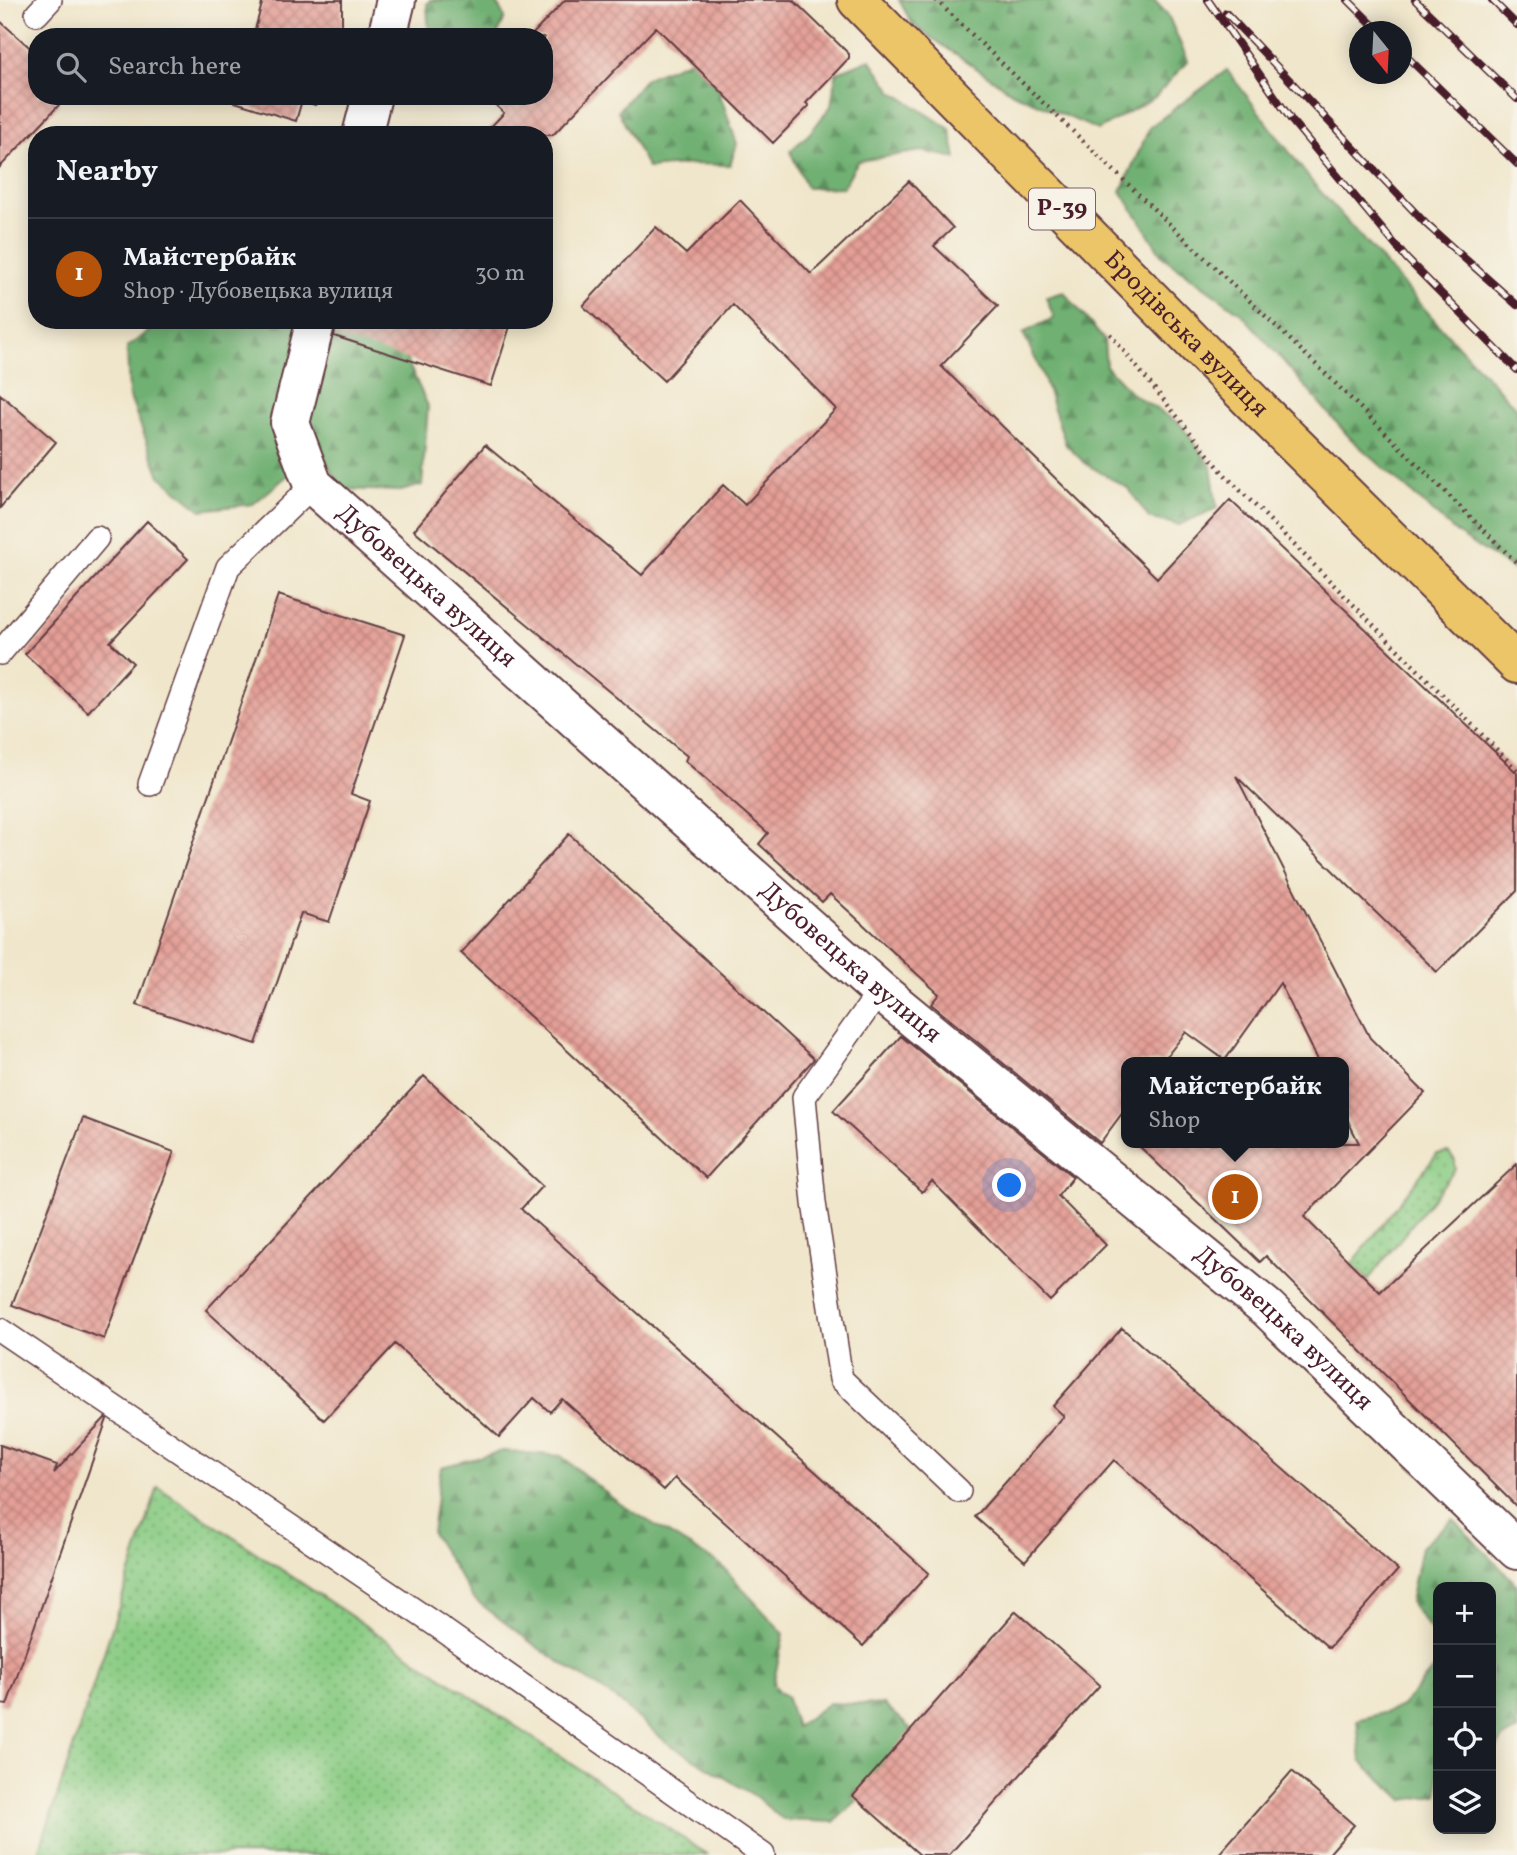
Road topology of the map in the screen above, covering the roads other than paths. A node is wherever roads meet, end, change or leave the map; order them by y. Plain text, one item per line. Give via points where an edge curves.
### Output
1 (396, 0) edge
2 (857, 0) edge
3 (389, 28) edge
4 (370, 105) edge
5 (364, 126) edge
6 (314, 329) edge
7 (313, 485) junction
8 (97, 538) dead end
9 (0, 653) edge
10 (1517, 664) edge
11 (150, 784) dead end
12 (880, 991) junction
13 (0, 1330) edge
14 (959, 1491) dead end
15 (1517, 1550) edge
16 (763, 1855) edge

1 - 3 street
2 - 10 main road, Бродівська вулиця / Р-39
4 - 5 street
6 - 7 street, Дубовецька вулиця via 290,423
7 - 11 lane via 228,567
7 - 12 street, Дубовецька вулиця
8 - 9 lane
12 - 14 lane via 804,1097 814,1203 841,1379
12 - 15 street, Дубовецька вулиця via 1267,1308
13 - 16 lane via 436,1625

